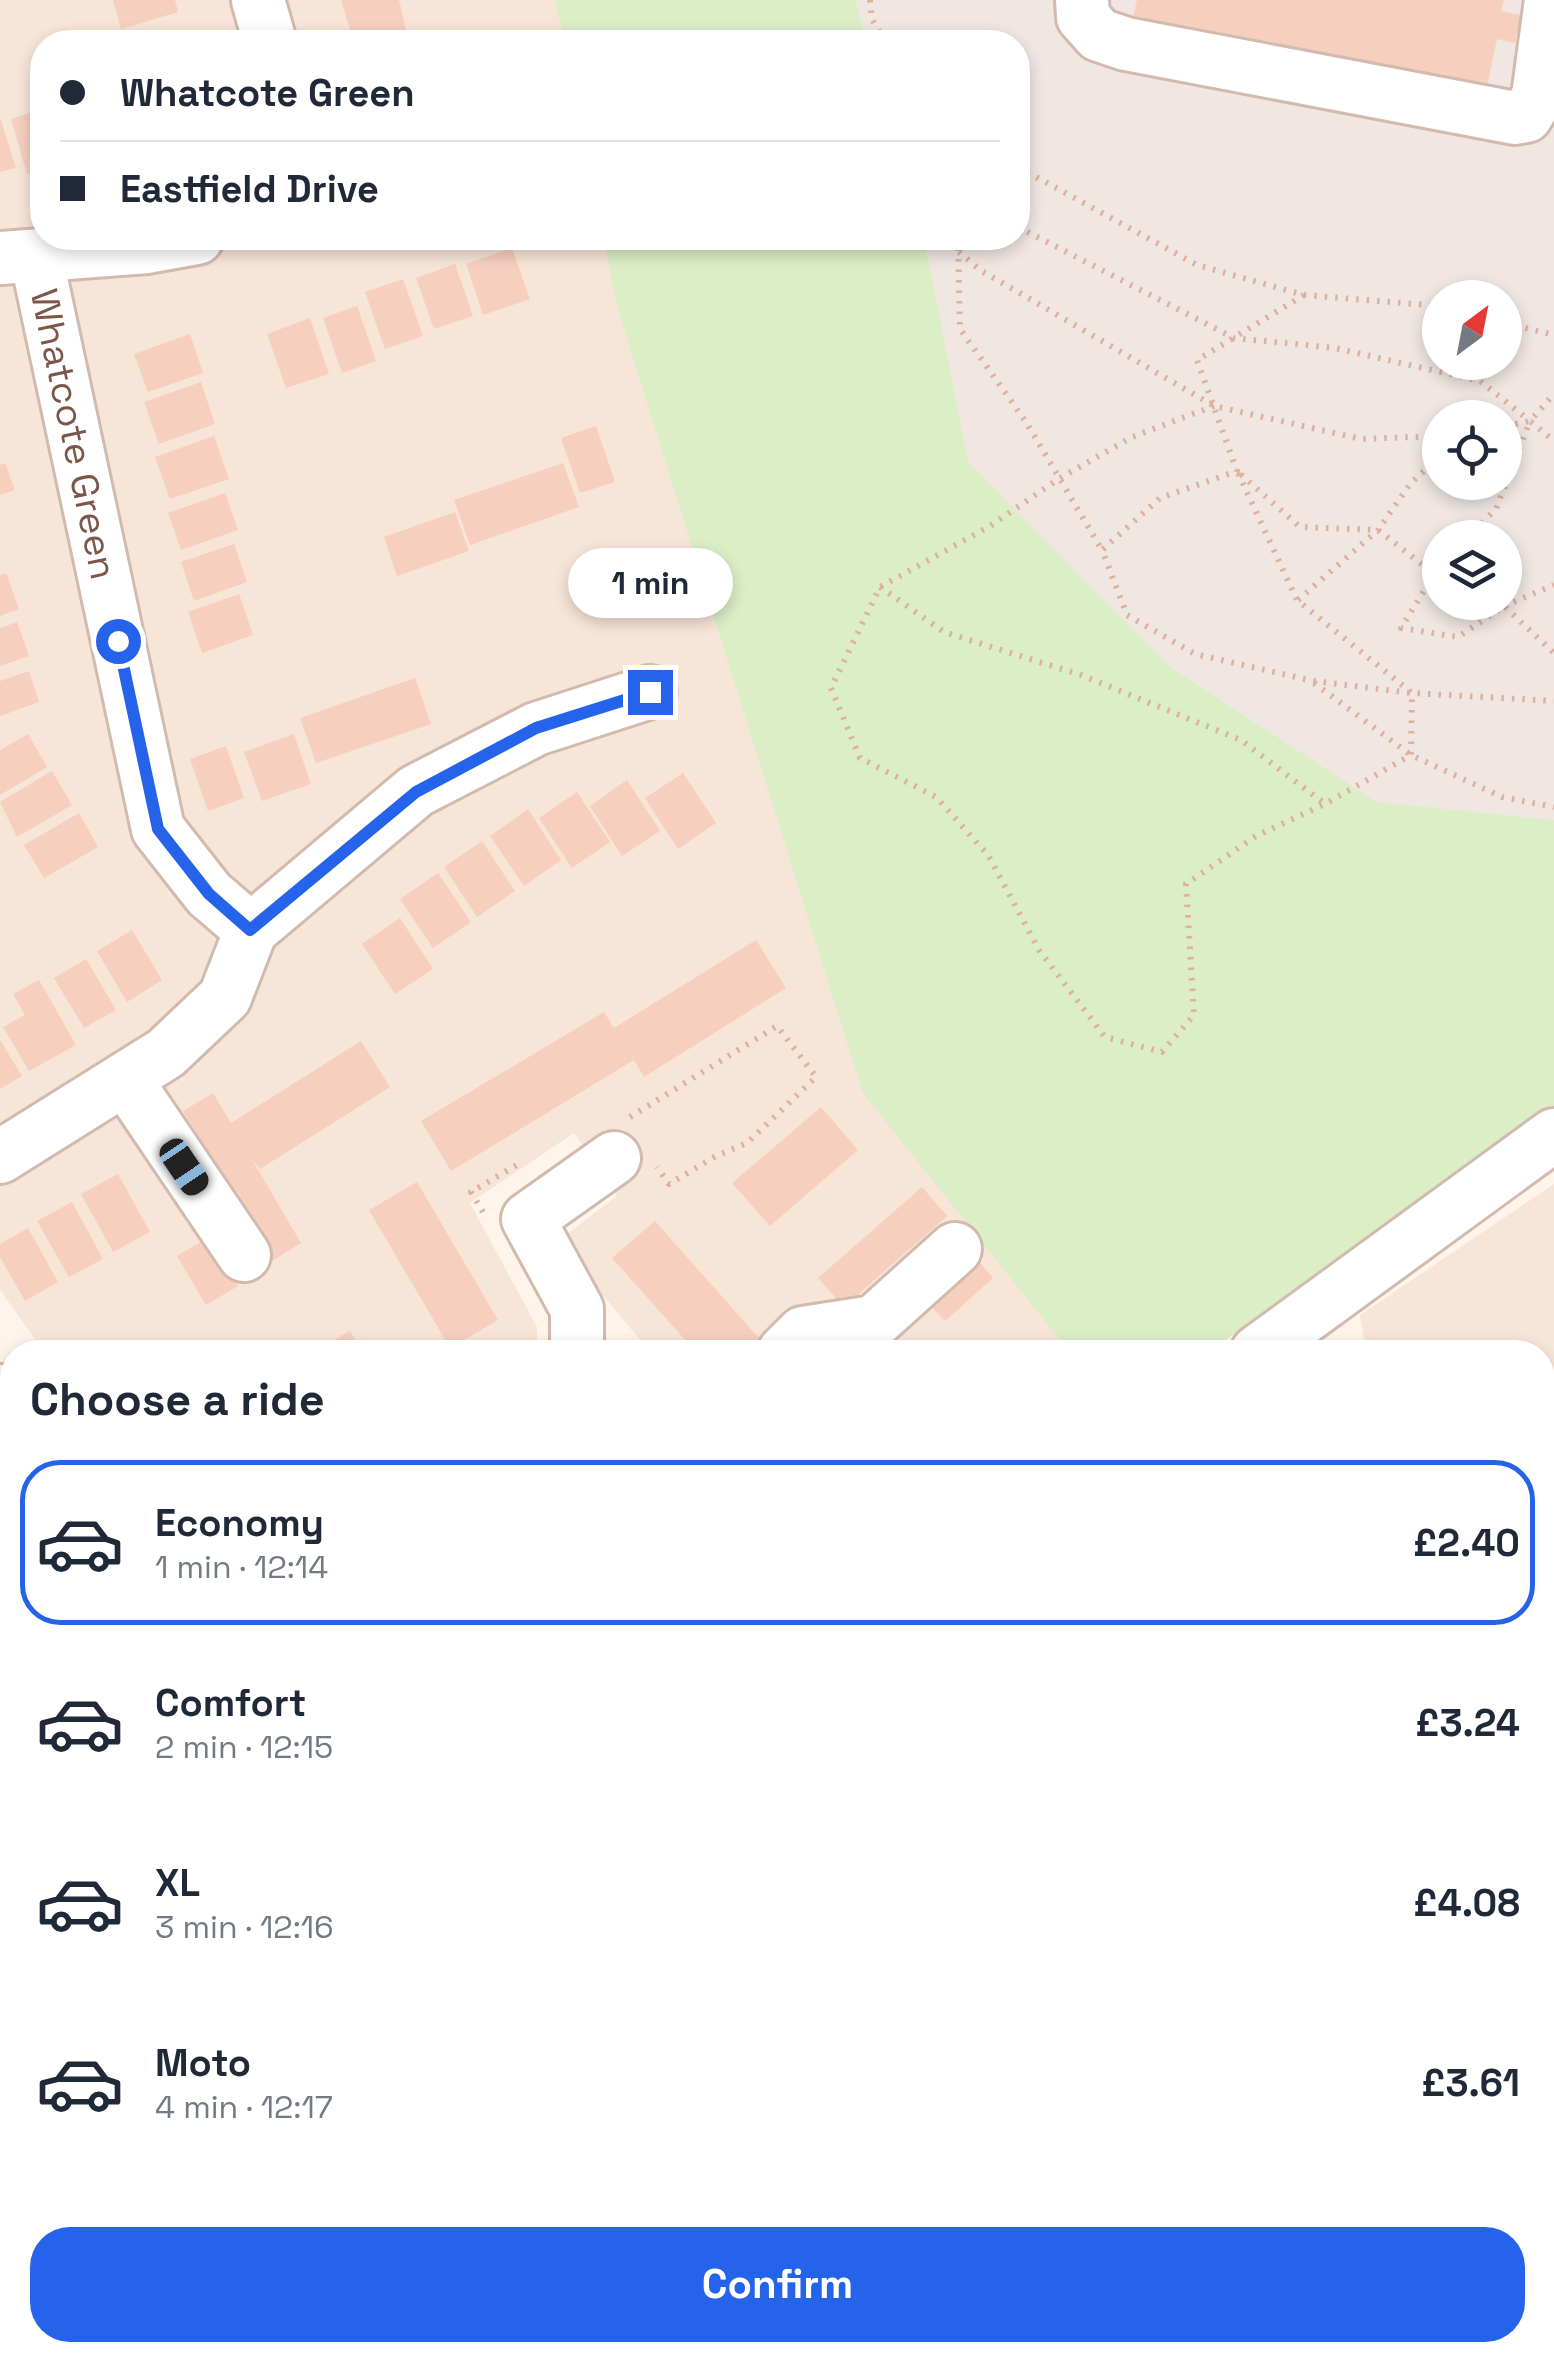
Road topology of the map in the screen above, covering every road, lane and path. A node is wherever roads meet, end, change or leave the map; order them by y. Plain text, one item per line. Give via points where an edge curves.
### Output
1 (258, 0) edge
2 (870, 0) edge
3 (1082, 0) edge
4 (1551, 0) edge
5 (267, 30) edge
6 (878, 30) edge
7 (1030, 174) edge
8 (1030, 233) edge
9 (108, 250) edge
10 (958, 250) joint
11 (18, 257) edge
12 (1304, 295) junction
13 (1422, 305) edge
14 (1522, 328) edge
15 (1554, 336) edge
16 (1234, 338) junction
17 (1554, 394) edge
18 (1214, 406) junction
19 (1530, 421) junction
20 (1522, 423) edge
21 (1422, 437) edge
22 (1554, 442) edge
23 (1237, 471) junction
24 (1422, 473) edge
25 (1060, 478) junction
26 (1485, 520) edge
27 (1378, 530) junction
28 (1102, 550) junction
29 (1422, 559) edge
30 (1554, 585) edge
31 (880, 587) junction
32 (1422, 595) edge
33 (1522, 597) edge
34 (1297, 600) junction
35 (1482, 620) edge
36 (1520, 620) edge
37 (1554, 652) edge
38 (1313, 682) junction
39 (650, 692) dead end
40 (1412, 693) junction
41 (1554, 702) edge
42 (1411, 754) junction
43 (1325, 804) junction
44 (1554, 807) edge
45 (250, 930) junction
46 (124, 1078) junction
47 (1554, 1135) edge
48 (627, 1150) junction
49 (0, 1157) edge
50 (955, 1249) dead end
51 (244, 1255) dead end
52 (1321, 1334) edge
53 (577, 1340) edge
54 (796, 1340) edge

1 - 5 street
2 - 6 path
3 - 4 street via 1083,17 1099,35 1126,44 1515,118 1526,116 1538,97
7 - 12 path via 1196,264
8 - 16 path
9 - 11 street
10 - 18 path via 980,270
10 - 25 path via 960,329
11 - 45 street, Whatcote Green via 158,829 209,894
12 - 13 path
12 - 16 path
14 - 15 path
16 - 18 path via 1197,360
16 - 19 path via 1334,348 1480,381
17 - 19 path
18 - 21 path via 1361,439
18 - 23 path
18 - 25 path via 1132,437
19 - 20 path
19 - 22 path
19 - 26 path via 1496,509
23 - 27 path via 1300,528
23 - 28 path via 1160,498
23 - 34 path
24 - 27 path
25 - 28 path
25 - 31 path
27 - 29 path
27 - 34 path
28 - 38 path via 1127,615 1195,654
30 - 33 path
31 - 43 path via 944,632 1081,675 1242,740
31 - 43 path via 831,688 860,758 936,796 988,855 1039,950 1105,1037 1162,1052 1194,1015 1186,884 1256,836
32 - 35 path via 1401,628 1458,638
34 - 40 path
36 - 37 path
38 - 40 path
38 - 42 path
39 - 45 street via 536,728 416,792
40 - 41 path
40 - 42 path
42 - 43 path
42 - 44 path via 1502,798
45 - 46 street via 225,997 166,1052
46 - 49 street
46 - 51 street
47 - 52 street
48 - 48 path via 669,1184 747,1143 816,1077 777,1026 623,1121
48 - 53 street via 528,1219 577,1309
50 - 54 street via 874,1322 804,1332

